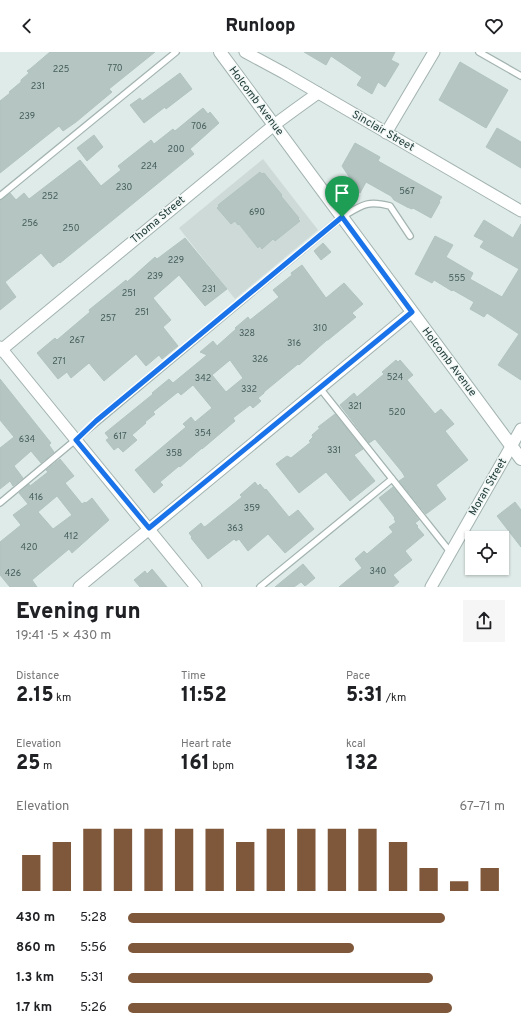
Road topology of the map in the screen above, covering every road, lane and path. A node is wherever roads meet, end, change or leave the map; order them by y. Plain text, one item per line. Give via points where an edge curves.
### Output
1 (176, 52) edge
2 (220, 52) edge
3 (245, 52) edge
4 (434, 52) edge
5 (479, 52) edge
6 (521, 76) edge
7 (318, 93) junction
8 (274, 125) junction
9 (386, 133) junction
10 (0, 196) edge
11 (521, 212) edge
12 (342, 217) junction
13 (410, 236) dead end
14 (412, 312) junction
15 (1, 349) edge
16 (319, 387) junction
17 (521, 429) edge
18 (76, 440) junction
19 (512, 447) junction
20 (521, 459) edge
21 (392, 479) junction
22 (0, 502) edge
23 (149, 528) junction
24 (451, 553) junction
25 (79, 587) edge
26 (196, 587) edge
27 (260, 587) edge
28 (431, 587) edge

1 - 10 lane
2 - 8 street, Holcomb Avenue
3 - 7 street, Sinclair Street
4 - 9 street
5 - 6 lane
7 - 8 street, Thoma Street
7 - 9 street, Sinclair Street
8 - 12 street, Holcomb Avenue
8 - 15 street, Thoma Street
9 - 11 street, Sinclair Street
12 - 13 lane via 363,204 379,203 390,206
12 - 14 street, Holcomb Avenue
12 - 18 lane
14 - 16 street
14 - 19 street, Holcomb Avenue
15 - 18 street
16 - 21 lane
16 - 23 street
17 - 19 street, Moran Street
18 - 22 lane
18 - 23 street
19 - 20 street, Holcomb Avenue
19 - 24 street, Moran Street
21 - 24 lane
21 - 27 lane
23 - 25 street
23 - 26 street
24 - 28 street, Moran Street

